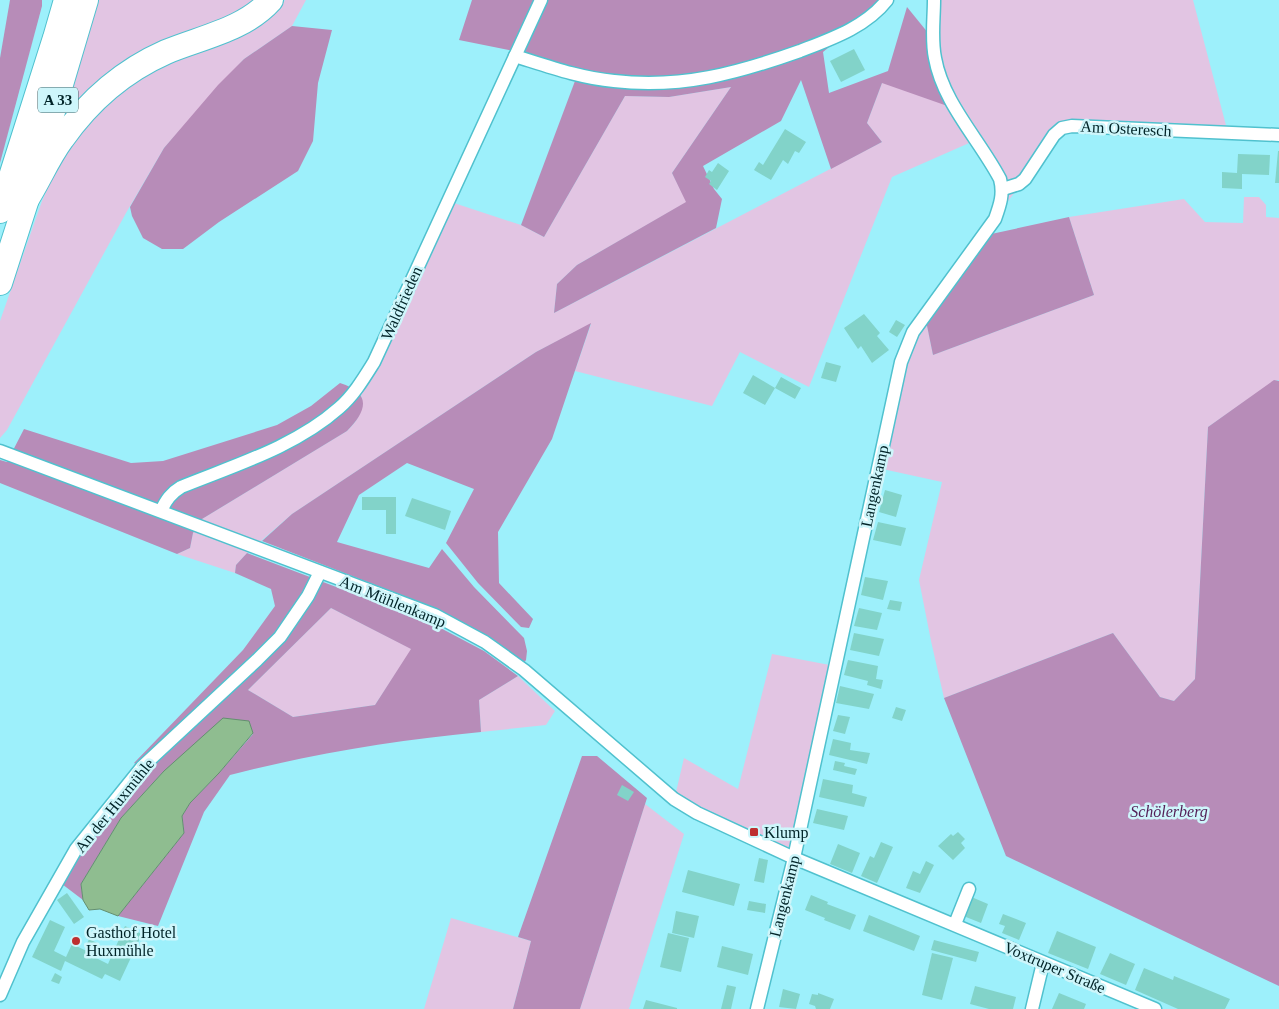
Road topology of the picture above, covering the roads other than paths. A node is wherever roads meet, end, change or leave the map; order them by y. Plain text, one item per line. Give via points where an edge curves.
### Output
1 (57, 0) edge
2 (66, 0) edge
3 (86, 0) edge
4 (271, 0) edge
5 (541, 0) edge
6 (887, 0) edge
7 (934, 0) edge
8 (55, 38) junction
9 (515, 56) junction
10 (1279, 135) edge
11 (1003, 189) junction
12 (28, 199) junction
13 (0, 211) edge
14 (0, 283) edge
15 (0, 451) edge
16 (161, 511) junction
17 (320, 572) junction
18 (794, 858) junction
19 (969, 889) dead end
20 (955, 924) junction
21 (1044, 963) junction
22 (0, 996) edge
23 (756, 1009) edge
24 (1032, 1009) edge
25 (1155, 1009) edge

1 - 8 highway
2 - 8 highway, A 33
3 - 12 highway, A 33
4 - 12 highway via 240,24 165,52 127,73 91,103 61,140
5 - 9 street, Waldfrieden
6 - 9 street via 875,14 849,31 759,66 702,80 655,84 614,81 574,74
7 - 11 street via 934,56 938,72
8 - 13 highway, A 33
9 - 16 street, Waldfrieden via 374,362 358,387 320,424 259,456 172,492
10 - 11 street, Am Osteresch via 1072,126 1054,134 1019,184
11 - 18 street, Langenkamp via 995,219 913,332 901,362
12 - 14 highway, A 33
15 - 16 street, Am Mühlenkamp
16 - 17 street, Am Mühlenkamp
17 - 18 street, Am Mühlenkamp via 435,615 485,642 524,670 674,799
17 - 22 street, An der Huxmühle via 308,596 280,636 142,767 76,849 23,942
18 - 20 street, Voxtruper Straße
18 - 23 street, Langenkamp
19 - 20 street
20 - 21 street, Voxtruper Straße
21 - 24 street
21 - 25 street, Voxtruper Straße

